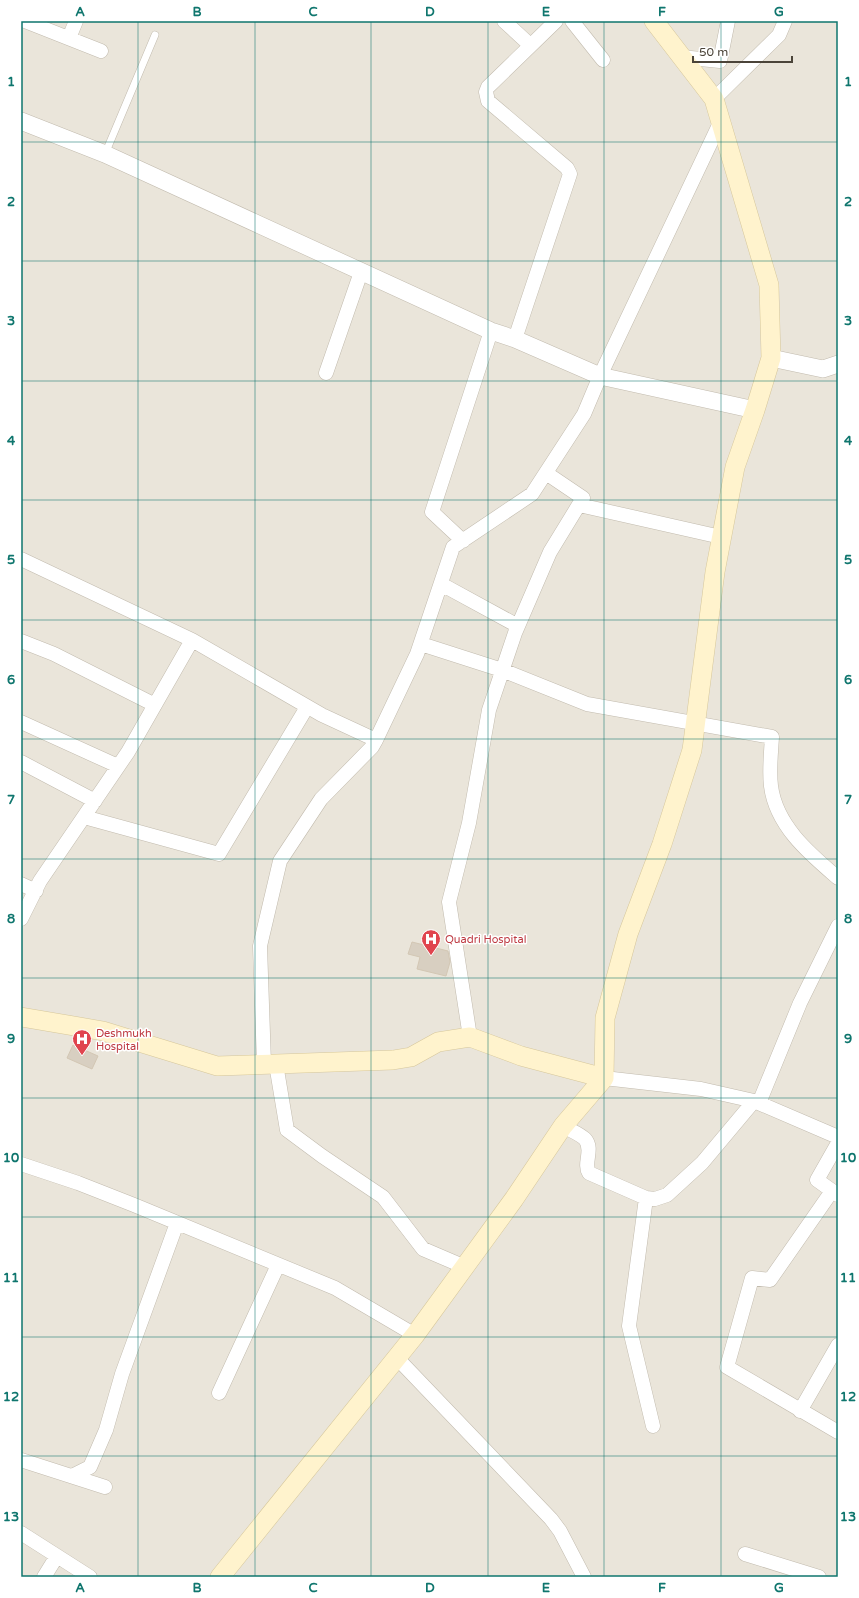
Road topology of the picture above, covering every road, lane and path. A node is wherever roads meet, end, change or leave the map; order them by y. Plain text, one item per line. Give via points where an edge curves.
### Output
1 (25, 21) edge
2 (76, 21) edge
3 (504, 21) edge
4 (556, 21) edge
5 (572, 21) edge
6 (654, 21) edge
7 (728, 21) edge
8 (785, 21) edge
9 (155, 35) dead end
10 (69, 38) junction
11 (530, 45) junction
12 (101, 50) dead end
13 (682, 57) junction
14 (603, 60) dead end
15 (714, 99) junction
16 (21, 121) edge
17 (720, 123) junction
18 (105, 154) junction
19 (361, 272) junction
20 (491, 331) junction
21 (515, 339) junction
22 (771, 358) junction
23 (838, 364) edge
24 (326, 373) dead end
25 (600, 376) junction
26 (755, 410) junction
27 (546, 473) junction
28 (579, 505) junction
29 (721, 537) junction
30 (463, 541) junction
31 (21, 559) edge
32 (441, 584) junction
33 (518, 626) junction
34 (192, 640) junction
35 (21, 641) edge
36 (421, 644) junction
37 (502, 670) junction
38 (155, 705) junction
39 (307, 707) junction
40 (21, 722) edge
41 (695, 725) junction
42 (376, 740) junction
43 (21, 762) edge
44 (118, 766) junction
45 (95, 801) junction
46 (84, 817) junction
47 (838, 878) edge
48 (21, 884) edge
49 (36, 890) junction
50 (21, 919) edge
51 (838, 926) edge
52 (21, 1017) edge
53 (470, 1038) junction
54 (270, 1064) junction
55 (604, 1078) junction
56 (757, 1102) junction
57 (563, 1126) junction
58 (838, 1137) edge
59 (838, 1144) edge
60 (21, 1164) edge
61 (835, 1193) edge
62 (646, 1198) junction
63 (177, 1223) junction
64 (278, 1265) junction
65 (465, 1267) junction
66 (415, 1335) junction
67 (838, 1344) edge
68 (397, 1358) junction
69 (219, 1393) dead end
70 (800, 1411) junction
71 (653, 1426) dead end
72 (838, 1432) edge
73 (21, 1460) edge
74 (72, 1476) junction
75 (105, 1486) dead end
76 (21, 1533) edge
77 (745, 1554) dead end
78 (57, 1556) junction
79 (44, 1577) edge
80 (90, 1577) edge
81 (220, 1577) edge
82 (584, 1577) edge
83 (819, 1577) edge

1 - 10 street
2 - 10 street
3 - 11 street
4 - 11 street
5 - 14 street
6 - 13 main road
7 - 13 street via 720,61
8 - 15 street via 779,35
9 - 18 lane
10 - 12 street
11 - 21 street via 488,87 486,97 567,168 570,174
13 - 15 main road
15 - 17 main road
16 - 18 street
17 - 22 main road via 769,285
17 - 25 street
18 - 19 street
19 - 20 street
19 - 24 street
20 - 21 street
20 - 30 street via 432,512
21 - 25 street
22 - 23 street via 823,369
22 - 26 main road
25 - 26 street
25 - 27 street via 584,414
26 - 29 main road via 735,467
27 - 28 street via 583,498
27 - 30 street via 532,494
28 - 29 street
28 - 33 street via 550,552
29 - 41 main road
30 - 32 street via 453,547
31 - 34 street
32 - 33 street
32 - 36 street
33 - 37 street
34 - 38 street
34 - 39 street
35 - 38 street via 54,654
36 - 37 street
36 - 42 street
37 - 41 street via 587,704
37 - 53 street via 489,710 468,823 449,902
38 - 44 street
39 - 42 street
39 - 46 street via 219,854
40 - 44 street
41 - 47 street via 772,737 771,787 780,818 810,855
41 - 55 main road via 692,750 662,844 628,934 606,1018
42 - 54 street via 321,799 280,861 260,946
43 - 45 street
44 - 45 street
45 - 46 street
46 - 49 street
48 - 49 street
49 - 50 street
51 - 56 street via 800,1003
52 - 54 main road via 103,1031 217,1066
53 - 54 main road via 438,1042 411,1057 392,1060
53 - 55 main road via 520,1056
54 - 65 street via 287,1130 382,1196 423,1249
55 - 56 street via 701,1089
55 - 57 main road
56 - 58 street
56 - 62 street via 702,1163 667,1195 655,1199
57 - 62 street via 588,1143 586,1168 589,1173
57 - 65 main road
59 - 61 street via 817,1180
60 - 63 street via 78,1182
61 - 70 street via 770,1280 752,1278 727,1367
62 - 71 street via 629,1326
63 - 64 street
63 - 74 street via 122,1374 106,1430 90,1467
64 - 66 street via 335,1288
64 - 69 street
65 - 66 main road
66 - 68 main road
67 - 70 street
68 - 81 main road
68 - 82 street via 557,1525
70 - 72 street
73 - 74 street
74 - 75 street
76 - 78 street
77 - 83 street
78 - 79 street
78 - 80 street

